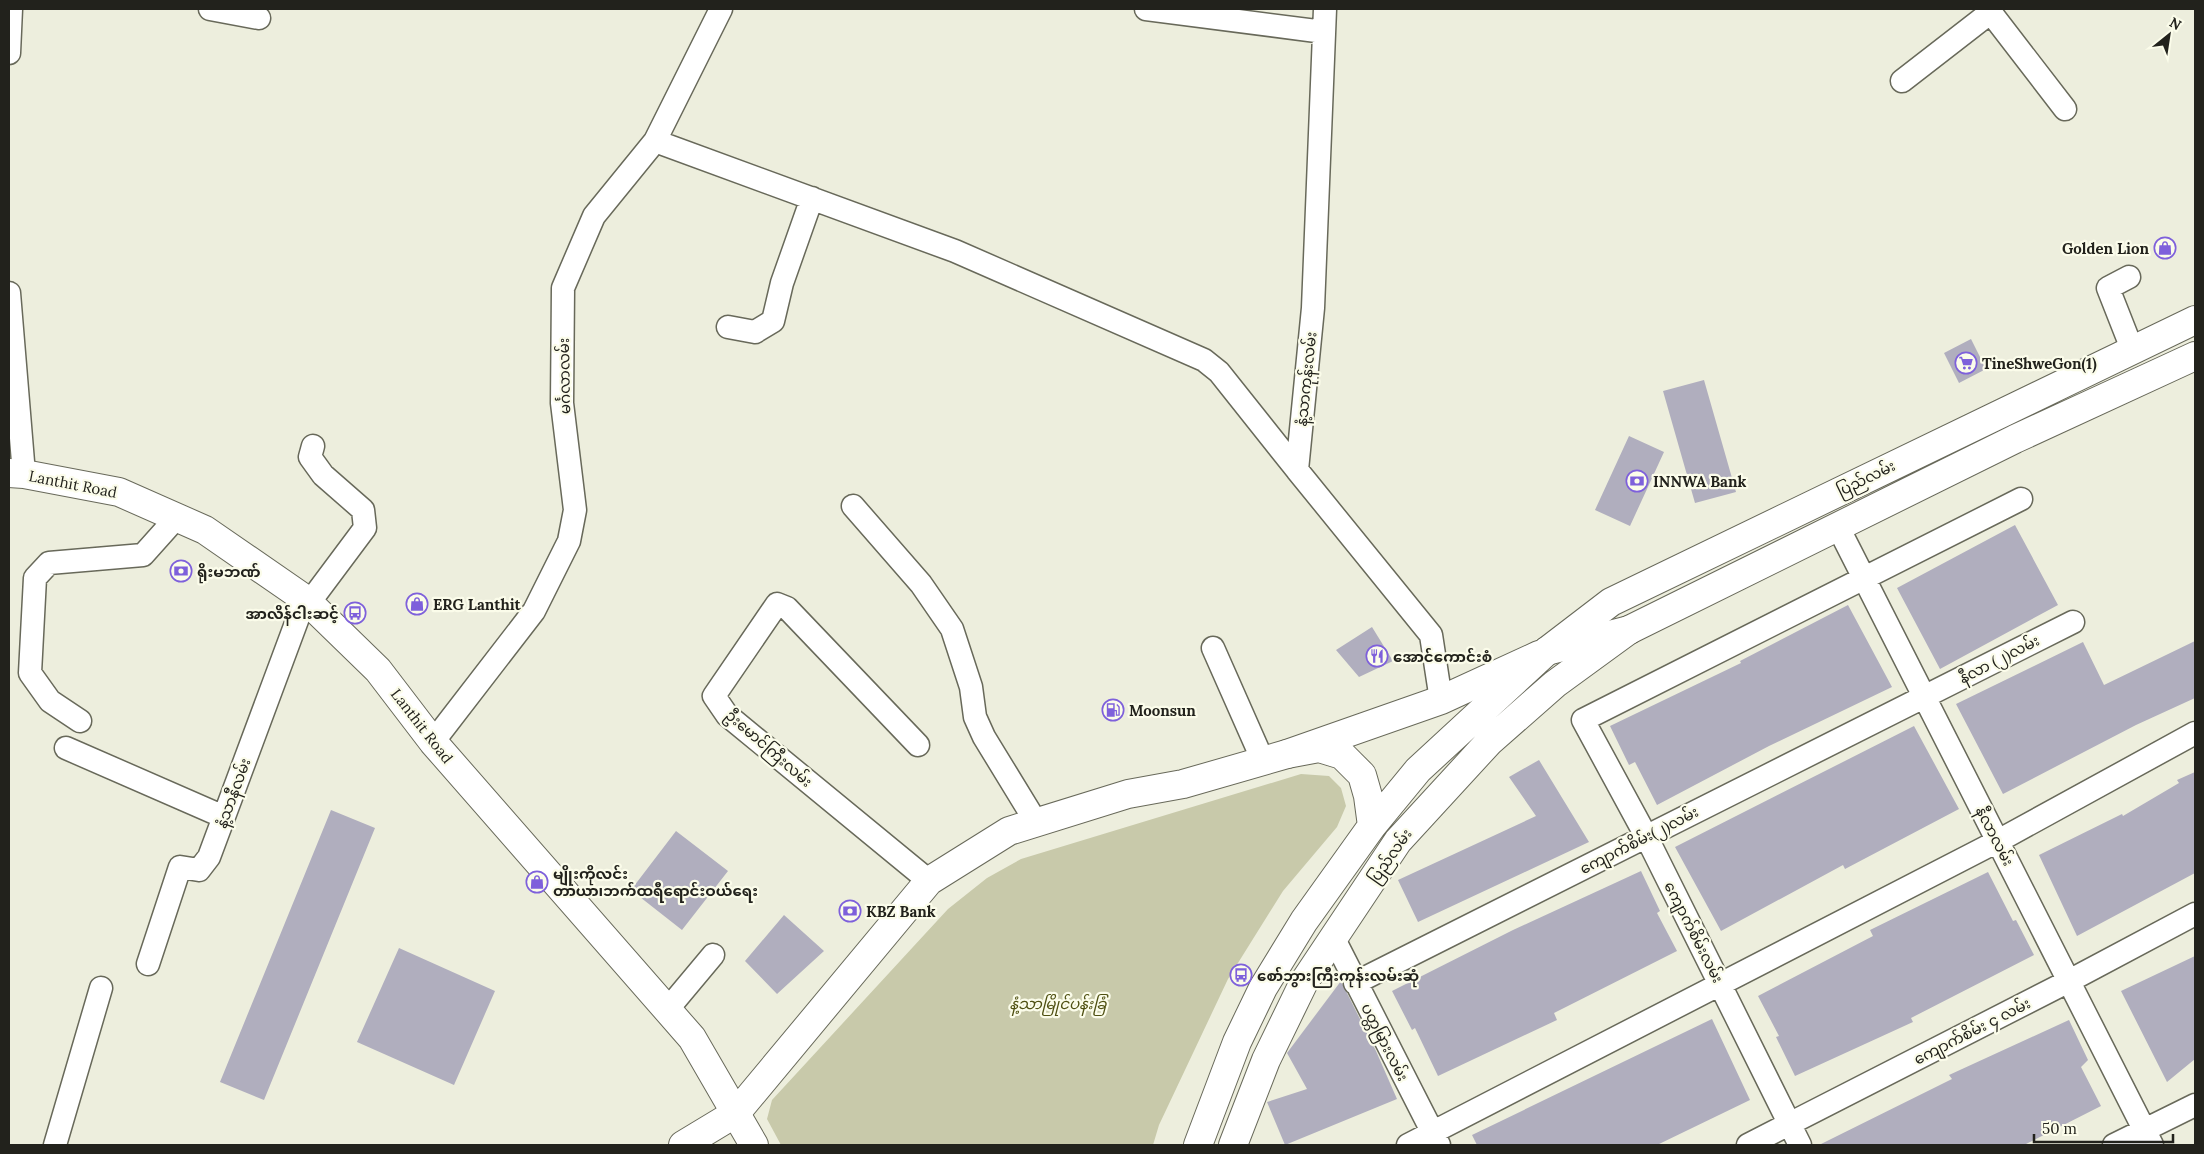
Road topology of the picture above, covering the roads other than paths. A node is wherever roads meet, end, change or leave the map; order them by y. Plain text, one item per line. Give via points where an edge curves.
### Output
1 (11, 9) edge
2 (210, 9) edge
3 (721, 9) edge
4 (1146, 9) edge
5 (1325, 9) edge
6 (1989, 10) edge
7 (259, 18) dead end
8 (1324, 32) junction
9 (9, 53) edge
10 (1902, 81) dead end
11 (2065, 109) dead end
12 (655, 141) junction
13 (812, 198) junction
14 (2129, 277) dead end
15 (9, 293) edge
16 (2195, 320) edge
17 (728, 327) dead end
18 (2132, 349) junction
19 (2195, 356) edge
20 (313, 446) dead end
21 (1297, 470) junction
22 (16, 473) edge
23 (2021, 499) dead end
24 (853, 506) dead end
25 (176, 517) junction
26 (1838, 527) junction
27 (1864, 578) junction
28 (307, 601) junction
29 (2074, 622) dead end
30 (1629, 630) junction
31 (1214, 648) dead end
32 (1547, 651) junction
33 (1924, 697) junction
34 (1445, 698) junction
35 (80, 720) dead end
36 (1470, 722) junction
37 (2195, 733) edge
38 (433, 742) junction
39 (1489, 742) junction
40 (918, 745) dead end
41 (66, 748) dead end
42 (1275, 758) junction
43 (224, 818) junction
44 (1036, 822) junction
45 (1372, 826) junction
46 (1646, 836) junction
47 (1998, 840) junction
48 (1398, 841) junction
49 (929, 882) junction
50 (2195, 914) edge
51 (1334, 939) junction
52 (714, 955) dead end
53 (148, 964) dead end
54 (2069, 981) junction
55 (1354, 983) junction
56 (1720, 984) junction
57 (101, 988) dead end
58 (666, 1010) junction
59 (2195, 1105) edge
60 (736, 1113) junction
61 (1790, 1124) junction
62 (2148, 1138) edge
63 (1436, 1140) edge
64 (55, 1145) edge
65 (682, 1145) edge
66 (754, 1145) edge
67 (1198, 1145) edge
68 (1233, 1145) edge
69 (1408, 1145) edge
70 (1748, 1145) edge
71 (1800, 1145) edge
72 (2114, 1145) edge

1 - 9 street
2 - 7 street
3 - 12 street, မင်္ဂလာလမ်း
4 - 8 street
5 - 8 street, နံ့သာကုန်းလမ်း
6 - 10 street
6 - 11 street
8 - 21 street, နံ့သာကုန်းလမ်း via 1313,308
12 - 13 street
12 - 38 street, မင်္ဂလာလမ်း via 594,216 563,288 562,403 576,510 569,541 534,611
13 - 17 street via 782,283 773,321 755,332
13 - 21 street via 956,250 1204,360 1219,372
14 - 18 street via 2108,288
15 - 22 street
16 - 18 main road, ပြည်လမ်း
18 - 32 main road, ပြည်လမ်း via 1611,602
19 - 26 main road, ပြည်လမ်း via 2015,439
20 - 28 street, နံ့သာနီလမ်း via 310,457 324,475 363,510 365,528
21 - 34 street via 1431,635
22 - 25 main road, Lanthit Road via 119,492
23 - 27 street
24 - 44 street via 921,584 952,629 971,687 975,717
25 - 28 main road, Lanthit Road via 205,530
25 - 35 street via 143,556 49,564 35,578 30,673 50,701
26 - 27 street, နီလာလမ်း
26 - 30 main road, ပြည်လမ်း
27 - 33 street, နီလာလမ်း
27 - 46 street, ကျောက်စိမ်းလမ်း via 1583,720
28 - 38 main road, Lanthit Road via 378,670
28 - 43 street, နံ့သာနီလမ်း
29 - 33 street, နီလာ (၂)လမ်း
30 - 32 main road, ပြည်လမ်း
30 - 39 main road, ပြည်လမ်း via 1555,684
31 - 42 street
32 - 34 main road
32 - 36 main road, ပြည်လမ်း
33 - 46 street, ကျောက်စိမ်း(၂)လမ်း
33 - 47 street, နီလာလမ်း
34 - 36 main road
34 - 42 main road
36 - 39 main road
36 - 45 main road, ပြည်လမ်း via 1418,770
37 - 47 street
38 - 58 main road, Lanthit Road
39 - 48 main road, ပြည်လမ်း
40 - 49 street, ဦးမောင်ကြီးလမ်း via 787,608 777,604 714,696 727,715
41 - 43 street
42 - 44 main road via 1183,784 1128,794
42 - 45 main road via 1319,748 1342,755 1362,775
43 - 53 street, နံ့သာနီလမ်း via 209,856 199,870 180,867
44 - 49 main road via 1009,831
45 - 48 main road
45 - 67 main road, ပြည်လမ်း via 1304,921 1263,988 1237,1042
46 - 55 street, ကျောက်စိမ်း(၂)လမ်း
46 - 56 street, ကျောက်စိမ်းလမ်း
47 - 54 street, နီလာလမ်း
47 - 56 street
48 - 51 main road, ပြည်လမ်း
49 - 60 main road
50 - 54 street, ကျောက်စိမ်း ၄ လမ်း
51 - 55 street, ပတ္တမြားလမ်း
51 - 68 main road, ပြည်လမ်း via 1300,991 1266,1060
52 - 58 street
54 - 61 street, ကျောက်စိမ်း ၄ လမ်း
54 - 62 street, နီလာလမ်း
55 - 63 street, ပတ္တမြားလမ်း
56 - 61 street, ကျောက်စိမ်းလမ်း
56 - 63 street
57 - 64 street
58 - 60 main road, Lanthit Road via 692,1038
59 - 62 street
60 - 65 main road
60 - 66 main road, Lanthit Road
61 - 70 street, ကျောက်စိမ်း ၄ လမ်း
61 - 71 street, ကျောက်စိမ်းလမ်း
62 - 72 street
63 - 69 street

